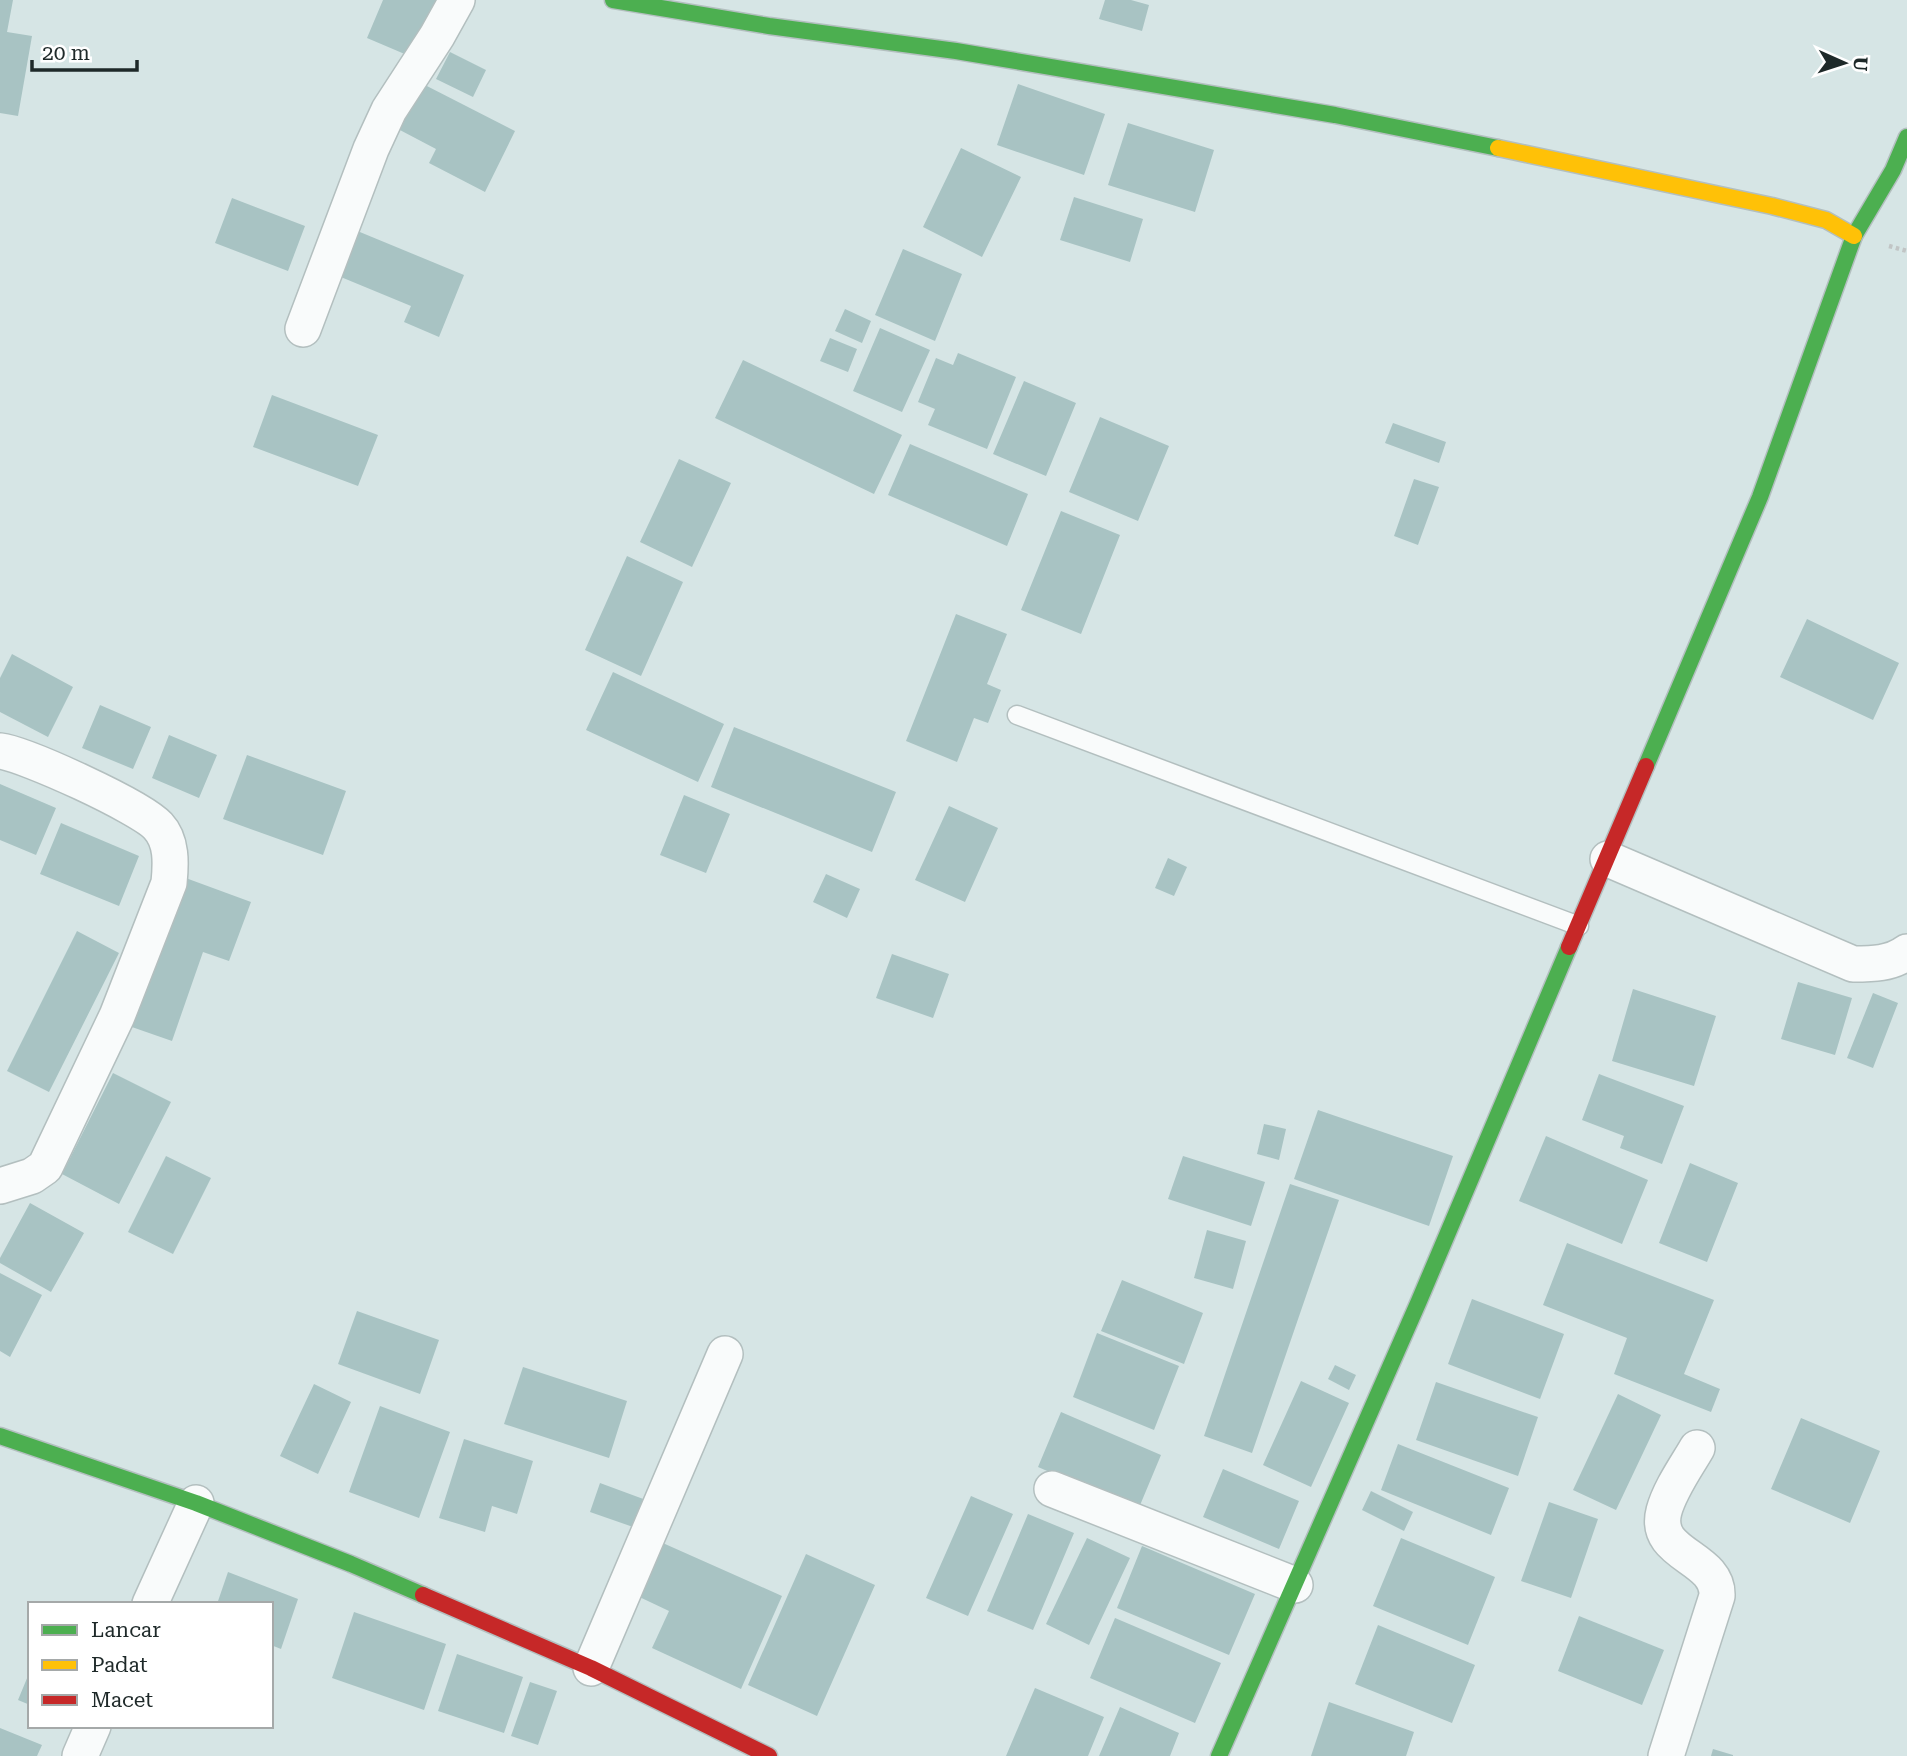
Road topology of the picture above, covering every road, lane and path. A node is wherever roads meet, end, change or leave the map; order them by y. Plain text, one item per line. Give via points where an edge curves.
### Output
1 (457, 0) edge
2 (614, 0) edge
3 (1907, 138) edge
4 (1854, 236) junction
5 (303, 330) dead end
6 (1017, 715) dead end
7 (0, 751) edge
8 (1608, 859) junction
9 (1579, 926) junction
10 (1907, 952) edge
11 (0, 1186) edge
12 (725, 1353) dead end
13 (0, 1436) edge
14 (1697, 1448) dead end
15 (1052, 1489) dead end
16 (196, 1503) junction
17 (1295, 1585) junction
18 (151, 1602) edge
19 (591, 1668) junction
20 (92, 1728) edge
21 (1222, 1755) edge
22 (80, 1756) edge
23 (769, 1756) edge
24 (1666, 1756) edge

1 - 5 street via 389,110
2 - 4 street via 956,51 1335,115 1772,206 1826,220
3 - 4 street
4 - 8 street via 1760,497
6 - 9 lane
7 - 11 street via 63,774 141,813 158,825 167,839 171,863 169,883 117,1016 45,1167
8 - 9 street
8 - 10 street via 1853,964 1879,963
9 - 17 street
12 - 19 street
13 - 16 street
14 - 24 street via 1665,1508 1662,1528 1674,1546 1713,1577 1718,1589
15 - 17 street
16 - 18 street
16 - 19 street
17 - 21 street
19 - 23 street
20 - 22 street

